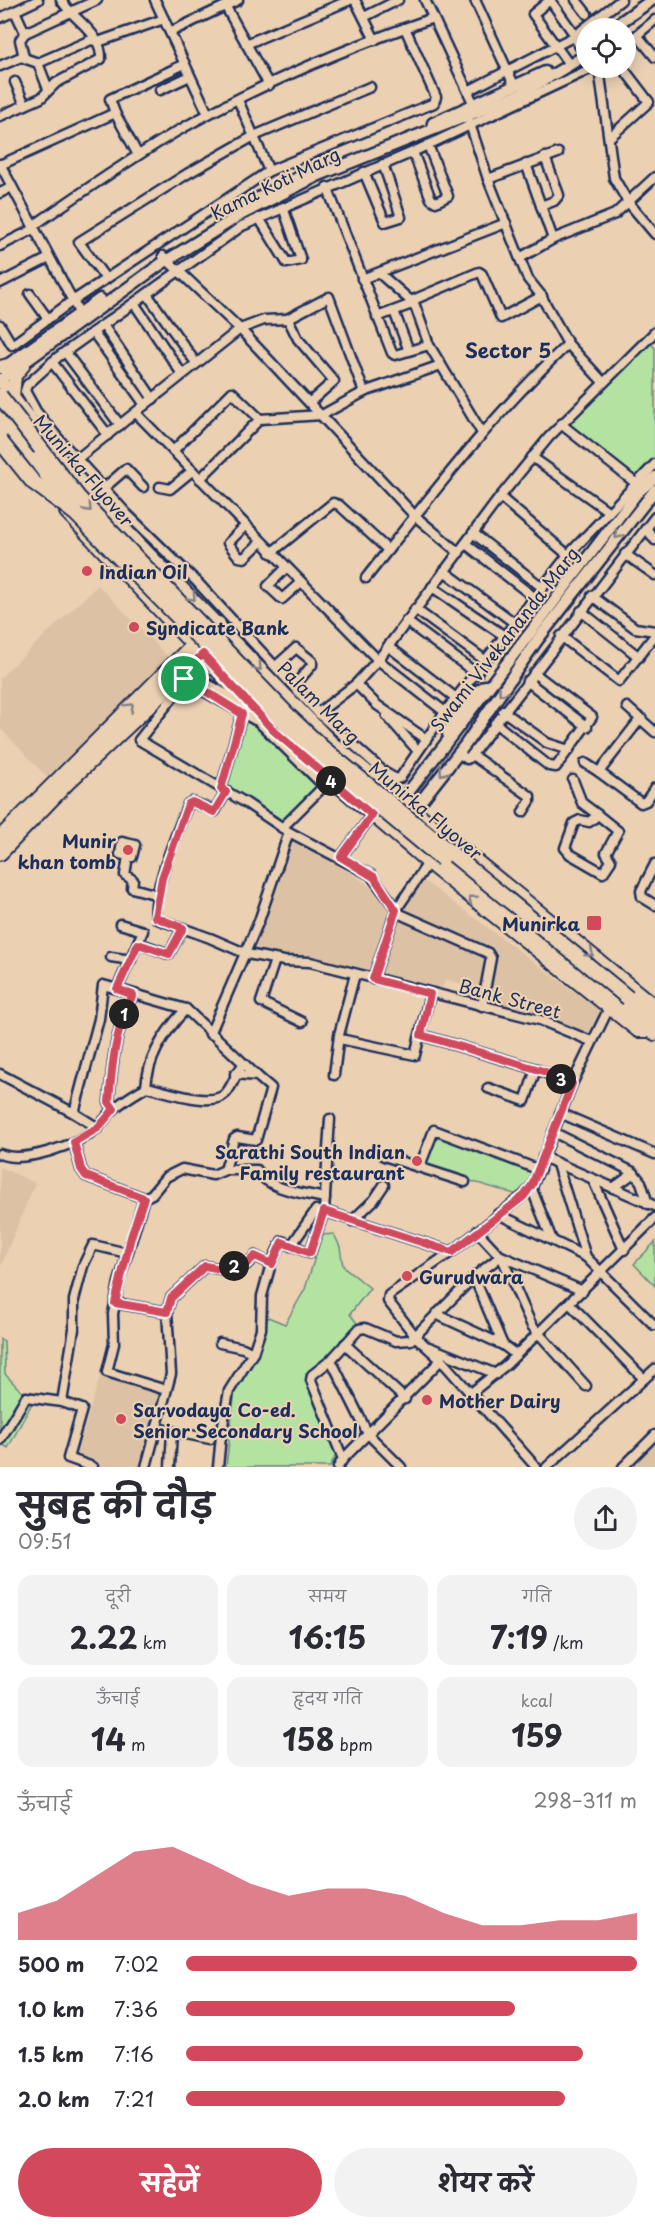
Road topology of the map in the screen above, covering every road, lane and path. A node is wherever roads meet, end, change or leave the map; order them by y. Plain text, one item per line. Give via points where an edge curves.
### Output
1 (38, 0) edge
2 (61, 0) edge
3 (97, 0) edge
4 (155, 0) edge
5 (238, 0) edge
6 (350, 0) edge
7 (355, 0) edge
8 (398, 0) edge
9 (425, 0) edge
10 (475, 0) edge
11 (550, 0) edge
12 (576, 0) edge
13 (621, 0) edge
14 (652, 0) edge
15 (655, 5) edge
16 (226, 7) junction
17 (15, 11) junction
18 (69, 12) junction
19 (586, 14) dead end
20 (364, 16) junction
21 (0, 18) edge
22 (433, 18) junction
23 (626, 18) edge
24 (164, 19) junction
25 (636, 20) edge
26 (654, 24) edge
27 (405, 28) junction
28 (170, 32) junction
29 (25, 33) junction
30 (573, 34) junction
31 (637, 35) joint
32 (576, 38) edge
33 (375, 40) junction
34 (98, 42) junction
35 (246, 44) junction
36 (556, 46) junction
37 (576, 55) edge
38 (24, 57) junction
39 (576, 57) edge
40 (655, 57) edge
41 (566, 60) junction
42 (38, 63) junction
43 (184, 64) junction
44 (0, 66) edge
45 (508, 71) junction
46 (576, 74) edge
47 (190, 76) junction
48 (600, 78) edge
49 (631, 78) edge
50 (15, 82) dead end
51 (269, 85) junction
52 (370, 87) dead end
53 (515, 87) junction
54 (48, 89) junction
55 (160, 90) dead end
56 (468, 91) junction
57 (238, 99) junction
58 (25, 105) junction
59 (115, 113) junction
60 (208, 114) junction
61 (473, 115) junction
62 (0, 116) edge
63 (254, 136) junction
64 (609, 138) junction
65 (428, 145) junction
66 (412, 152) junction
67 (558, 153) dead end
68 (138, 155) junction
69 (545, 157) junction
70 (0, 164) edge
71 (383, 164) junction
72 (526, 164) junction
73 (269, 171) junction
74 (364, 172) junction
75 (655, 177) edge
76 (488, 178) junction
77 (12, 187) junction
78 (327, 187) junction
79 (0, 193) edge
80 (628, 202) junction
81 (541, 206) junction
82 (283, 207) junction
83 (259, 218) junction
84 (506, 223) junction
85 (33, 228) junction
86 (655, 234) edge
87 (553, 239) junction
88 (0, 246) edge
89 (49, 258) junction
90 (165, 258) junction
91 (520, 258) junction
92 (180, 270) junction
93 (379, 273) junction
94 (106, 279) junction
95 (362, 279) junction
96 (0, 283) edge
97 (30, 294) dead end
98 (147, 294) junction
99 (542, 296) junction
100 (71, 302) junction
101 (134, 303) junction
102 (412, 303) junction
103 (394, 311) junction
104 (81, 317) junction
105 (377, 317) junction
106 (48, 319) junction
107 (287, 319) junction
108 (103, 325) junction
109 (0, 326) edge
110 (240, 329) junction
111 (93, 332) junction
112 (654, 336) edge
113 (568, 344) junction
114 (429, 345) junction
115 (409, 351) junction
116 (65, 352) junction
117 (52, 362) junction
118 (196, 363) junction
119 (441, 365) junction
120 (23, 366) junction
121 (3, 367) edge
122 (182, 374) junction
123 (0, 380) edge
124 (603, 382) junction
125 (364, 392) junction
126 (7, 397) edge
127 (153, 399) junction
128 (310, 402) junction
129 (145, 405) junction
130 (0, 412) edge
131 (136, 413) junction
132 (322, 415) junction
133 (260, 419) junction
134 (561, 424) junction
135 (120, 425) junction
136 (0, 433) edge
137 (482, 433) junction
138 (108, 435) junction
139 (0, 441) edge
140 (173, 451) junction
141 (532, 457) junction
142 (77, 459) junction
143 (655, 464) edge
144 (192, 471) junction
145 (655, 477) edge
146 (200, 479) junction
147 (143, 487) dead end
148 (160, 487) dead end
149 (104, 488) junction
150 (647, 492) edge
151 (500, 497) junction
152 (608, 511) junction
153 (75, 513) junction
154 (415, 516) junction
155 (655, 518) edge
156 (245, 526) junction
157 (646, 528) junction
158 (473, 533) junction
159 (655, 540) edge
160 (261, 542) junction
161 (466, 544) junction
162 (388, 550) junction
163 (271, 553) junction
164 (459, 553) junction
165 (625, 554) junction
166 (568, 555) junction
167 (286, 568) junction
168 (444, 571) junction
169 (655, 575) edge
170 (366, 578) dead end
171 (300, 583) junction
172 (432, 586) junction
173 (543, 588) junction
174 (592, 596) junction
175 (534, 598) junction
176 (415, 609) junction
177 (581, 611) junction
178 (406, 621) junction
179 (516, 624) junction
180 (222, 629) junction
181 (655, 633) edge
182 (561, 636) junction
183 (506, 637) junction
184 (388, 646) junction
185 (198, 649) junction
186 (639, 657) junction
187 (378, 660) junction
188 (486, 661) junction
189 (276, 666) junction
190 (534, 673) junction
191 (477, 674) junction
192 (183, 678) junction
193 (527, 681) junction
194 (356, 684) junction
195 (294, 686) junction
196 (197, 687) junction
197 (456, 698) junction
198 (377, 705) junction
199 (627, 706) dead end
200 (144, 710) junction
201 (161, 711) junction
202 (503, 711) junction
203 (445, 712) junction
204 (318, 713) junction
205 (242, 714) junction
206 (641, 718) junction
207 (255, 720) junction
208 (495, 723) junction
209 (587, 727) junction
210 (655, 732) edge
211 (426, 739) junction
212 (569, 750) junction
213 (418, 751) junction
214 (458, 753) junction
215 (472, 755) junction
216 (585, 763) dead end
217 (599, 772) junction
218 (573, 780) dead end
219 (327, 783) junction
220 (655, 788) edge
221 (223, 790) junction
222 (402, 802) junction
223 (414, 811) junction
224 (523, 812) dead end
225 (598, 814) junction
226 (372, 815) junction
227 (382, 824) junction
228 (286, 830) junction
229 (394, 834) junction
230 (0, 838) edge
231 (449, 840) junction
232 (0, 853) edge
233 (128, 856) dead end
234 (341, 857) junction
235 (428, 863) junction
236 (655, 864) edge
237 (158, 896) junction
238 (655, 905) edge
239 (396, 910) junction
240 (120, 924) dead end
241 (183, 928) junction
242 (138, 944) junction
243 (244, 954) junction
244 (111, 957) dead end
245 (131, 960) junction
246 (275, 960) junction
247 (355, 974) junction
248 (373, 979) junction
249 (117, 989) junction
250 (430, 994) junction
251 (133, 995) junction
252 (654, 1002) edge
253 (619, 1004) junction
254 (482, 1006) junction
255 (186, 1009) junction
256 (302, 1022) dead end
257 (654, 1028) edge
258 (210, 1034) junction
259 (421, 1035) junction
260 (340, 1039) junction
261 (591, 1041) junction
262 (243, 1065) junction
263 (536, 1069) junction
264 (0, 1074) edge
265 (235, 1074) junction
266 (257, 1076) junction
267 (334, 1076) dead end
268 (572, 1084) junction
269 (146, 1088) junction
270 (488, 1088) dead end
271 (114, 1109) junction
272 (74, 1113) junction
273 (560, 1113) junction
274 (330, 1119) dead end
275 (98, 1128) junction
276 (553, 1132) junction
277 (74, 1142) junction
278 (0, 1154) edge
279 (655, 1154) edge
280 (384, 1156) dead end
281 (543, 1157) junction
282 (557, 1164) junction
283 (420, 1166) junction
284 (225, 1170) junction
285 (540, 1170) junction
286 (634, 1173) junction
287 (593, 1180) junction
288 (465, 1182) dead end
289 (384, 1185) dead end
290 (531, 1187) junction
291 (613, 1188) junction
292 (144, 1198) junction
293 (325, 1198) junction
294 (651, 1205) edge
295 (320, 1210) junction
296 (498, 1214) junction
297 (655, 1218) edge
298 (352, 1221) junction
299 (477, 1232) junction
300 (552, 1240) junction
301 (291, 1245) junction
302 (624, 1250) junction
303 (127, 1252) junction
304 (452, 1252) junction
305 (501, 1256) junction
306 (586, 1257) junction
307 (272, 1264) junction
308 (601, 1271) junction
309 (474, 1277) junction
310 (582, 1291) junction
311 (115, 1303) junction
312 (569, 1303) junction
313 (167, 1312) junction
314 (436, 1314) junction
315 (492, 1322) junction
316 (654, 1325) edge
317 (537, 1332) junction
318 (477, 1336) junction
319 (416, 1337) junction
320 (220, 1343) dead end
321 (345, 1344) junction
322 (425, 1345) junction
323 (503, 1345) junction
324 (253, 1353) junction
325 (515, 1354) junction
326 (331, 1360) junction
327 (441, 1360) junction
328 (655, 1369) edge
329 (496, 1374) junction
330 (644, 1379) junction
331 (586, 1386) dead end
332 (166, 1390) junction
333 (471, 1393) junction
334 (405, 1399) junction
335 (62, 1402) junction
336 (157, 1428) junction
337 (172, 1432) junction
338 (368, 1434) junction
339 (655, 1435) edge
340 (210, 1439) dead end
341 (0, 1440) edge
342 (340, 1463) edge
343 (93, 1467) edge
344 (146, 1467) edge
345 (170, 1467) edge
346 (218, 1467) edge
347 (401, 1467) edge
348 (536, 1467) edge
349 (547, 1467) edge
350 (623, 1467) edge

1 - 17 street
2 - 18 street
3 - 18 street
4 - 24 street
5 - 16 street
6 - 35 street
7 - 20 street
8 - 20 street
9 - 22 street
10 - 45 street
11 - 30 street
11 - 36 street via 532,13
12 - 19 street
13 - 30 street
14 - 23 street
15 - 25 street
16 - 28 street
16 - 35 street
17 - 21 street
17 - 29 street
18 - 29 street
18 - 34 street
20 - 33 street
22 - 27 street
22 - 56 street
24 - 28 street
24 - 34 street
26 - 31 street
27 - 33 street
27 - 73 street via 435,102
28 - 43 street
29 - 38 street via 20,40
30 - 32 street
30 - 36 street
31 - 40 street
33 - 51 street
34 - 42 street via 91,40
34 - 54 street via 100,61
35 - 51 street
36 - 41 street
36 - 45 street
37 - 41 street, Kama Koti Marg
38 - 42 street
38 - 44 street
39 - 61 street, Kama Koti Marg via 519,95
41 - 53 street, Kama Koti Marg
42 - 54 street
43 - 47 street
43 - 59 street via 112,96
45 - 53 street
45 - 56 street
46 - 61 street
47 - 55 street
47 - 60 street
48 - 64 street
49 - 64 street via 649,102
50 - 58 street
51 - 57 street
52 - 63 street
53 - 61 street, Kama Koti Marg
54 - 58 street via 41,98
56 - 61 street
57 - 60 street
57 - 63 street
58 - 62 street
59 - 68 street
59 - 70 street
60 - 68 street
61 - 65 street
61 - 76 street
61 - 90 street, Kama Koti Marg via 275,188
63 - 73 street
63 - 94 street via 79,242
64 - 80 street via 614,178
65 - 66 street
65 - 66 street via 447,198 433,201
66 - 71 street
67 - 69 street
68 - 85 street
69 - 72 street
69 - 81 street via 559,195
70 - 77 street
71 - 74 street
71 - 74 street via 401,217 385,222
72 - 76 street
72 - 81 street
73 - 94 street
74 - 78 street
75 - 80 street
76 - 84 street
77 - 79 street
77 - 85 street
78 - 82 street
78 - 95 street
80 - 86 street
80 - 87 street via 611,216
81 - 87 street
82 - 83 street
82 - 83 street via 301,260 287,263
83 - 92 street
84 - 91 street
84 - 93 street
85 - 88 street
85 - 89 street
87 - 91 street
89 - 96 street
89 - 100 street
90 - 92 street
90 - 104 street, Kama Koti Marg
91 - 99 street via 529,281
92 - 98 street
92 - 110 street
93 - 95 street
93 - 102 street
94 - 100 street
95 - 105 street
97 - 106 street
98 - 101 street
98 - 118 street
99 - 102 street via 501,318 478,272
99 - 113 street
100 - 104 street
100 - 106 street
101 - 108 street
101 - 122 street
102 - 103 street
102 - 114 street
103 - 105 street
103 - 115 street
104 - 120 street, Kama Koti Marg
104 - 121 street, Kama Koti Marg
105 - 115 street via 393,354
106 - 109 street via 12,345
107 - 110 street via 264,320
107 - 125 street via 329,297
107 - 128 street via 298,339 334,381
108 - 111 street
108 - 127 street
110 - 118 street
110 - 128 street
111 - 116 street
111 - 129 street
112 - 124 street
113 - 124 street
113 - 137 street
114 - 115 street
114 - 119 street
116 - 117 street
116 - 135 street
117 - 138 street
117 - 142 street via 25,391 36,411
118 - 122 street
119 - 125 street
119 - 137 street
120 - 123 street, Kama Koti Marg
120 - 126 main road
122 - 127 street
123 - 126 main road, Palam Marg
124 - 134 street
125 - 132 street
126 -> 180 main road, Palam Marg
126 -> 253 main road, Munirka Flyover, bridge via 78,497 290,717
127 - 129 street
128 - 132 street
129 - 131 street
130 - 153 main road, Munirka Flyover, bridge
131 - 135 street
131 - 140 street
132 - 133 street
132 - 154 street
133 - 140 street via 232,392
133 - 146 street
134 - 141 street
134 - 150 street
135 - 138 street
136 - 185 main road via 29,473
137 - 154 street
138 - 142 street
139 - 153 main road, bridge via 33,482
140 - 144 street
141 - 151 street
141 - 152 street
142 - 149 street
143 - 150 street
144 - 146 street
144 - 148 street via 170,489
145 - 150 street, Swami Vivekananda Marg
146 - 156 street
147 - 149 street via 126,469
149 - 189 street
150 - 152 street
150 -> 214 street, Swami Vivekananda Marg
150 - 222 street, Swami Vivekananda Marg via 492,681 471,695 453,718 446,741
151 - 158 street
151 - 166 street
152 - 166 street
153 - 253 main road, Munirka Flyover, bridge via 316,755
154 - 162 street
154 - 164 street
155 - 157 street
156 - 160 street
156 - 160 street via 228,543 239,557 244,558
157 - 159 street
157 - 165 street
158 - 161 street
158 - 173 street
160 - 163 street
161 - 164 street
161 - 175 street
162 - 163 street via 333,503
162 - 170 street
163 - 167 street
164 - 168 street
165 - 169 street
165 - 174 street
166 - 173 street
167 - 171 street
167 - 171 street via 268,586 282,599
168 - 172 street
168 - 179 street
171 - 187 street
172 - 176 street
172 - 183 street
173 - 175 street
174 - 177 street
174 - 181 street via 635,628
175 - 179 street
176 - 178 street
176 - 188 street
177 - 182 street
177 - 186 street
178 - 184 street
178 - 191 street
179 - 183 street
180 - 185 main road
180 -> 222 main road, Palam Marg via 332,743
181 - 186 street
182 - 186 street via 618,681
182 - 190 street
183 - 188 street
184 - 187 street
184 - 197 street
185 - 192 main road
185 - 219 main road
230 -> 185 main road
187 - 194 street
187 - 203 street
188 - 191 street
189 - 195 street
189 - 195 street via 296,648 312,661
190 - 193 street
190 - 209 street via 591,716
191 - 197 street
192 - 196 street
192 - 200 main road
192 - 201 street
193 - 202 street
193 - 209 street
194 - 198 street
194 - 204 street
195 - 204 street
196 - 205 street
196 - 207 street via 201,680 224,692
197 - 203 street
198 - 211 street
198 - 213 street
199 - 206 street
200 - 201 street
200 - 232 main road
201 - 221 street via 139,741
202 - 208 street
202 - 212 street via 548,743
203 - 211 street
204 - 213 street via 393,779 399,779
205 - 207 street
205 - 221 street
206 - 210 street
206 - 217 street
207 - 219 street
208 - 212 street via 551,768
208 - 215 street
209 - 212 street
211 - 213 street
214 - 215 street via 467,759
214 -> 223 street, Swami Vivekananda Marg
215 - 224 street via 530,796
216 - 217 street
217 - 220 street via 641,803
218 - 225 street via 582,803
219 - 226 main road
219 - 228 street
221 - 228 street
221 - 237 street via 213,812 189,802
222 - 223 main road, Palam Marg
222 - 227 street, Swami Vivekananda Marg
223 - 229 street, Swami Vivekananda Marg
223 - 231 main road, Palam Marg
225 - 225 street via 618,832 606,853 611,861 603,873 565,848 574,823 589,822
226 - 227 main road
226 - 234 street
227 - 229 main road
228 - 234 street
228 - 243 street via 259,921
229 - 235 main road
231 - 235 main road via 431,844 426,856
231 -> 252 main road, Palam Marg
233 - 237 street via 125,875 133,880 132,888
234 - 239 street via 374,877
235 - 239 street
253 -> 235 main road
236 - 238 street via 641,891 642,897
237 - 241 street, Bank Street via 155,919
239 - 248 street
239 - 254 street via 490,955
240 - 242 street via 143,932
241 - 242 street via 169,954
241 - 243 street, Bank Street
242 - 245 street
243 - 246 street, Bank Street
243 - 258 street
244 - 245 street
245 - 249 street
246 - 247 street, Bank Street via 308,962
246 - 256 street via 261,1002
247 - 248 street, Bank Street
247 - 260 street
248 - 250 street, Bank Street
249 - 251 street
249 - 272 street via 104,985
250 - 254 street, Bank Street
250 - 259 street
251 - 255 street
251 - 271 street via 117,1040 109,1102
253 - 257 main road, Munirka Flyover
253 - 257 main road via 638,1031
253 - 261 street
254 - 261 street, Bank Street via 546,1022
255 - 258 street
255 - 269 street via 163,1035
258 - 262 street
259 - 260 street via 414,1055
259 - 263 street
260 - 267 street
261 - 268 street
262 - 265 street
262 - 266 street
263 - 268 street
263 - 270 street via 525,1101
264 - 272 street
265 - 266 street
265 - 269 street via 226,1094 219,1098 185,1097
266 - 284 street via 271,1088 256,1140 234,1138
268 - 273 street
269 - 271 street
271 - 275 street
272 - 275 street
273 - 276 street
273 - 279 street
274 - 293 street
275 - 277 street
276 - 281 street
276 - 286 street
277 - 278 street via 12,1158
277 - 292 street via 86,1176
280 - 283 street
281 - 282 street
281 - 285 street
282 - 287 street
282 - 306 street
283 - 285 street via 434,1130
283 - 288 street
284 - 292 street via 215,1175 179,1170
284 - 293 street via 257,1170 262,1179 273,1184
285 - 290 street
286 - 291 street
286 - 294 street
287 - 291 street
287 - 302 street
289 - 298 street
290 - 296 street
290 - 300 street
291 - 294 street
292 - 303 street
293 - 295 street
295 - 298 street
295 - 301 street
295 - 301 street via 310,1253
296 - 299 street
296 - 300 street
297 - 302 street
298 - 304 street
299 - 304 street
299 - 305 street
300 - 306 street
301 - 307 street via 280,1242
302 - 308 street
303 - 311 street
303 - 335 street via 93,1245 83,1266 74,1300 74,1329
304 - 319 street via 389,1295 388,1301
305 - 309 street
305 - 310 street
305 - 317 street via 525,1314
306 - 308 street
307 - 313 street via 255,1256 245,1265 237,1264 226,1270 205,1266 171,1298
307 - 324 street via 262,1296 261,1329
308 - 310 street
308 - 316 street
309 - 314 street
309 - 315 street
310 - 312 street
311 - 313 street
311 - 332 street via 114,1344 107,1372
312 - 317 street
312 - 330 street
313 - 332 street via 171,1365
314 - 318 street
314 - 319 street
315 - 318 street
315 - 323 street
317 - 325 street
317 - 331 street
318 - 323 street
319 - 321 street via 402,1342 362,1328
319 - 322 street
320 - 324 street
321 - 326 street
321 - 334 street
322 - 327 street
322 - 329 street
323 - 325 street
324 - 346 street via 229,1391
325 - 329 street
326 - 338 street
326 - 342 street via 311,1380
327 - 333 street
327 - 334 street
328 - 330 street
329 - 333 street
330 - 349 street
332 - 336 street
333 - 348 street
334 - 338 street
335 - 341 street via 26,1397
335 - 343 street via 82,1409 68,1458
336 - 337 street
336 - 344 street
337 - 340 street
337 - 345 street
338 - 342 street
338 - 347 street
339 - 350 street

